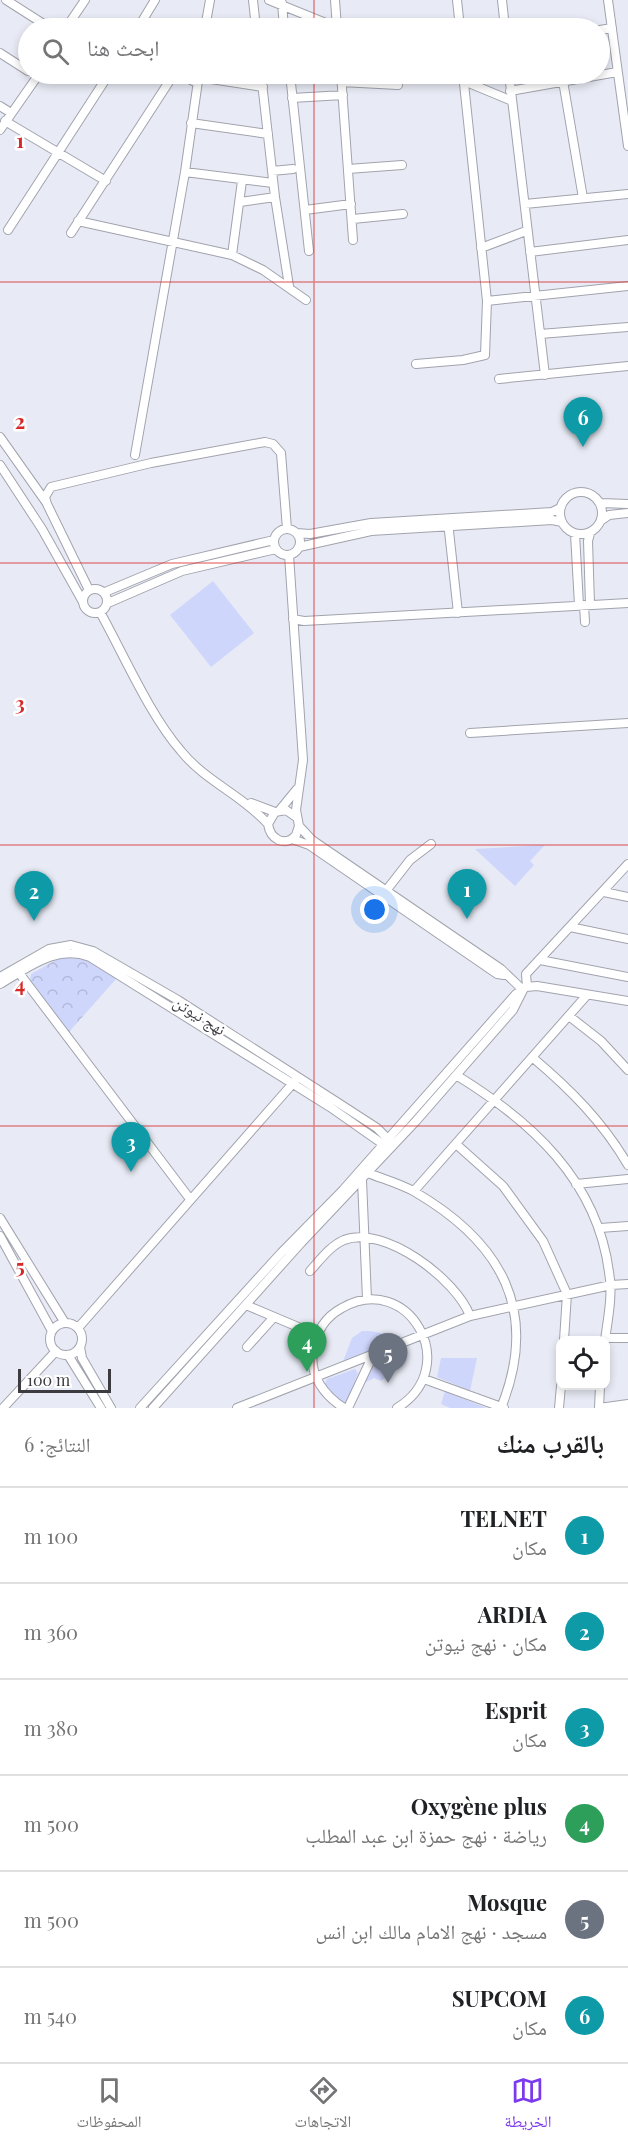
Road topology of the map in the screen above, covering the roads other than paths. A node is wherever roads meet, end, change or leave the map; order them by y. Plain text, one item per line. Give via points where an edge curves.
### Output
1 (6, 0) edge
2 (85, 0) edge
3 (155, 0) edge
4 (210, 0) edge
5 (253, 0) edge
6 (269, 0) edge
7 (335, 0) edge
8 (457, 0) edge
9 (504, 0) edge
10 (608, 0) edge
11 (282, 2) edge
12 (34, 18) edge
13 (73, 18) edge
14 (144, 18) edge
15 (207, 18) edge
16 (255, 18) edge
17 (284, 18) edge
18 (316, 18) edge
19 (337, 18) edge
20 (459, 18) edge
21 (505, 18) edge
22 (612, 28) joint
23 (0, 53) edge
24 (18, 65) edge
25 (617, 72) junction
26 (610, 73) edge
27 (29, 84) edge
28 (103, 84) edge
29 (168, 84) edge
30 (197, 84) edge
31 (241, 84) edge
32 (263, 84) edge
33 (291, 84) edge
34 (342, 84) edge
35 (390, 84) edge
36 (465, 84) edge
37 (478, 84) edge
38 (510, 84) edge
39 (547, 84) edge
40 (564, 84) edge
41 (398, 85) dead end
42 (263, 87) junction
43 (510, 91) junction
44 (343, 95) junction
45 (292, 98) junction
46 (512, 101) junction
47 (0, 106) edge
48 (10, 113) junction
49 (5, 121) junction
50 (191, 123) junction
51 (0, 130) edge
52 (268, 134) junction
53 (628, 146) edge
54 (58, 153) junction
55 (402, 165) dead end
56 (292, 169) dead end
57 (348, 169) junction
58 (272, 171) junction
59 (185, 172) junction
60 (106, 181) junction
61 (242, 181) junction
62 (273, 183) junction
63 (628, 194) edge
64 (275, 196) junction
65 (583, 198) junction
66 (240, 202) junction
67 (351, 204) junction
68 (525, 204) junction
69 (305, 210) junction
70 (403, 214) dead end
71 (352, 219) junction
72 (78, 221) junction
73 (8, 230) dead end
74 (526, 231) junction
75 (71, 233) dead end
76 (353, 240) dead end
77 (628, 240) edge
78 (172, 242) junction
79 (481, 248) junction
80 (309, 250) dead end
81 (530, 252) junction
82 (232, 255) junction
83 (289, 286) junction
84 (628, 286) edge
85 (535, 296) junction
86 (306, 300) dead end
87 (487, 302) junction
88 (628, 327) edge
89 (540, 334) junction
90 (416, 364) dead end
91 (628, 366) edge
92 (545, 375) junction
93 (498, 379) dead end
94 (0, 437) edge
95 (135, 455) dead end
96 (0, 465) edge
97 (601, 503) junction
98 (47, 504) junction
99 (628, 504) edge
100 (560, 508) junction
101 (628, 513) edge
102 (602, 520) junction
103 (448, 521) junction
104 (562, 522) junction
105 (287, 529) junction
106 (297, 533) junction
107 (590, 533) junction
108 (575, 534) junction
109 (275, 545) junction
110 (299, 547) junction
111 (289, 555) junction
112 (89, 590) junction
113 (105, 592) junction
114 (83, 602) junction
115 (108, 603) junction
116 (628, 603) edge
117 (584, 605) junction
118 (100, 612) junction
119 (458, 613) junction
120 (293, 619) junction
121 (585, 622) dead end
122 (628, 723) edge
123 (470, 733) dead end
124 (299, 785) junction
125 (244, 800) junction
126 (277, 811) junction
127 (296, 817) junction
128 (268, 824) junction
129 (299, 826) junction
130 (292, 839) junction
131 (431, 844) dead end
132 (628, 864) edge
133 (384, 892) junction
134 (604, 892) junction
135 (628, 897) edge
136 (570, 927) junction
137 (628, 939) edge
138 (540, 960) junction
139 (17, 971) junction
140 (0, 977) edge
141 (628, 977) edge
142 (0, 984) edge
143 (525, 988) junction
144 (587, 995) junction
145 (628, 1001) edge
146 (569, 1016) junction
147 (532, 1057) junction
148 (628, 1070) edge
149 (456, 1075) junction
150 (295, 1081) junction
151 (496, 1099) junction
152 (389, 1144) junction
153 (456, 1144) junction
154 (628, 1165) edge
155 (365, 1176) junction
156 (628, 1179) edge
157 (576, 1184) junction
158 (414, 1191) junction
159 (190, 1198) junction
160 (0, 1218) edge
161 (628, 1226) edge
162 (600, 1227) junction
163 (0, 1236) edge
164 (366, 1239) junction
165 (310, 1271) dead end
166 (628, 1284) edge
167 (610, 1285) junction
168 (567, 1294) junction
169 (367, 1299) junction
170 (246, 1305) junction
171 (515, 1306) junction
172 (470, 1316) junction
173 (274, 1317) junction
174 (65, 1323) junction
175 (78, 1328) junction
176 (52, 1331) junction
177 (423, 1334) junction
178 (316, 1335) junction
179 (564, 1336) edge
180 (606, 1336) edge
181 (628, 1338) edge
182 (610, 1339) edge
183 (80, 1347) junction
184 (247, 1347) dead end
185 (56, 1351) junction
186 (68, 1355) junction
187 (373, 1355) junction
188 (316, 1376) junction
189 (424, 1379) junction
190 (561, 1390) edge
191 (600, 1390) edge
192 (628, 1404) edge
193 (3, 1408) edge
194 (102, 1408) edge
195 (111, 1408) edge
196 (140, 1408) edge
197 (153, 1408) edge
198 (237, 1408) edge
199 (346, 1408) edge
200 (397, 1408) edge
201 (502, 1408) edge
202 (560, 1408) edge
203 (599, 1408) edge

1 - 12 street
2 - 13 street
3 - 14 street
4 - 15 street
5 - 16 street
6 - 11 street
7 - 19 street
8 - 20 street
9 - 21 street
10 - 22 street
11 - 17 street
11 - 18 street
22 - 25 street
23 - 24 street
25 - 26 street
25 - 53 street
27 - 48 street
28 - 54 street
29 - 60 street
30 - 50 street
31 - 42 street
32 - 42 street
33 - 45 street
34 - 44 street
35 - 41 street
36 - 79 street
37 - 46 street
38 - 43 street
39 - 43 street
40 - 65 street
42 - 52 street
43 - 46 street
44 - 45 street
44 - 57 street
45 - 69 street
46 - 68 street
47 - 48 street
48 - 49 street
49 - 51 street
49 - 54 street
50 - 52 street
50 - 59 street
52 - 58 street
54 - 60 street
54 - 73 street
55 - 57 street
56 - 58 street
57 - 67 street
58 - 62 street
59 - 61 street
59 - 78 street
60 - 72 street
61 - 62 street
61 - 66 street
62 - 64 street
63 - 65 street
64 - 66 street
64 - 83 street
65 - 68 street
66 - 82 street
67 - 69 street
67 - 71 street
68 - 74 street
69 - 80 street
70 - 71 street
71 - 76 street
72 - 75 street
72 - 78 street
74 - 79 street
74 - 81 street
77 - 81 street
78 - 82 street
78 - 95 street
79 - 87 street
81 - 85 street
82 - 83 street
83 - 86 street
84 - 85 street
85 - 87 street
85 - 89 street
87 - 90 street via 485,355
88 - 89 street
89 - 92 street
91 - 92 street
92 - 93 street
94 - 98 street
96 - 114 street
97 - 99 street
97 - 100 street via 588,493 578,492 568,496
97 - 102 street
98 - 105 street via 45,496 51,487 265,442 279,447 281,453
98 - 112 street
100 - 103 street via 552,512
100 - 104 street
101 - 102 street via 609,514
102 - 107 street
103 - 104 street
103 - 106 street via 371,523
103 - 110 street via 371,531
103 - 119 street
104 - 108 street
105 - 106 street
105 - 109 street via 278,532
106 - 110 street
107 - 108 street
107 - 117 street
108 - 117 street
109 - 111 street
109 - 113 street via 172,564
109 - 115 street via 182,571
110 - 111 street
111 - 120 street
112 - 113 street
112 - 114 street
113 - 115 street
114 - 118 street via 88,611
115 - 118 street
116 - 117 street
117 - 119 street
117 - 121 street
118 - 125 street via 181,752 202,772
119 - 120 street
120 - 124 street via 303,760
122 - 123 street
124 - 126 street
124 - 127 street
125 - 126 street
125 - 128 street
126 - 127 street
126 - 128 street
127 - 129 street
128 - 130 street via 271,836 278,841
129 - 130 street
129 - 133 street via 312,840
130 - 133 street via 309,845
131 - 133 street via 419,850
132 - 134 street
133 - 143 street via 497,974
134 - 135 street
134 - 136 street
136 - 137 street
136 - 138 street
138 - 141 street
138 - 143 street via 525,975
139 - 140 street, نهج نيوتن
139 - 142 street, نهج نيوتن
139 - 150 street, نهج نيوتن via 49,949 67,948 80,953
139 - 159 street
143 - 144 street
143 - 149 street via 517,1005
143 - 152 street via 492,1019
144 - 145 street
144 - 146 street
146 - 147 street
146 - 148 street via 601,1041
147 - 151 street
147 - 154 street via 595,1116
149 - 151 street
149 - 152 street
150 - 152 street, نهج نيوتن
150 - 159 street
151 - 153 street
151 - 157 street via 545,1142
152 - 155 street
152 - 196 street
153 - 158 street
153 - 168 street via 503,1186 520,1208 543,1241
155 - 158 street
155 - 164 street
155 - 170 street
156 - 157 street
157 - 162 street
158 - 171 street via 474,1238 504,1279
159 - 175 street
160 - 174 street
161 - 162 street
162 - 167 street
163 - 176 street
164 - 165 street via 340,1242
164 - 169 street
164 - 172 street via 399,1249 430,1268 462,1299
166 - 167 street
167 - 168 street
167 - 180 street
168 - 171 street
168 - 179 street
169 - 177 street via 396,1305 408,1313
169 - 178 street via 333,1312
170 - 173 street
170 - 197 street
171 - 172 street
171 - 201 street via 516,1358
172 - 177 street
173 - 178 street
173 - 184 street
174 - 175 street
174 - 176 street
175 - 183 street
176 - 185 street via 50,1340
177 - 187 street
177 - 189 street via 428,1355
178 - 188 street via 312,1354
181 - 182 street
183 - 186 street
183 - 195 street via 82,1358
185 - 186 street
185 - 193 street
186 - 194 street
187 - 188 street
187 - 199 street
188 - 198 street
188 - 199 street via 322,1389
189 - 200 street via 416,1393
189 - 201 street
190 - 202 street
191 - 203 street
192 - 203 street

